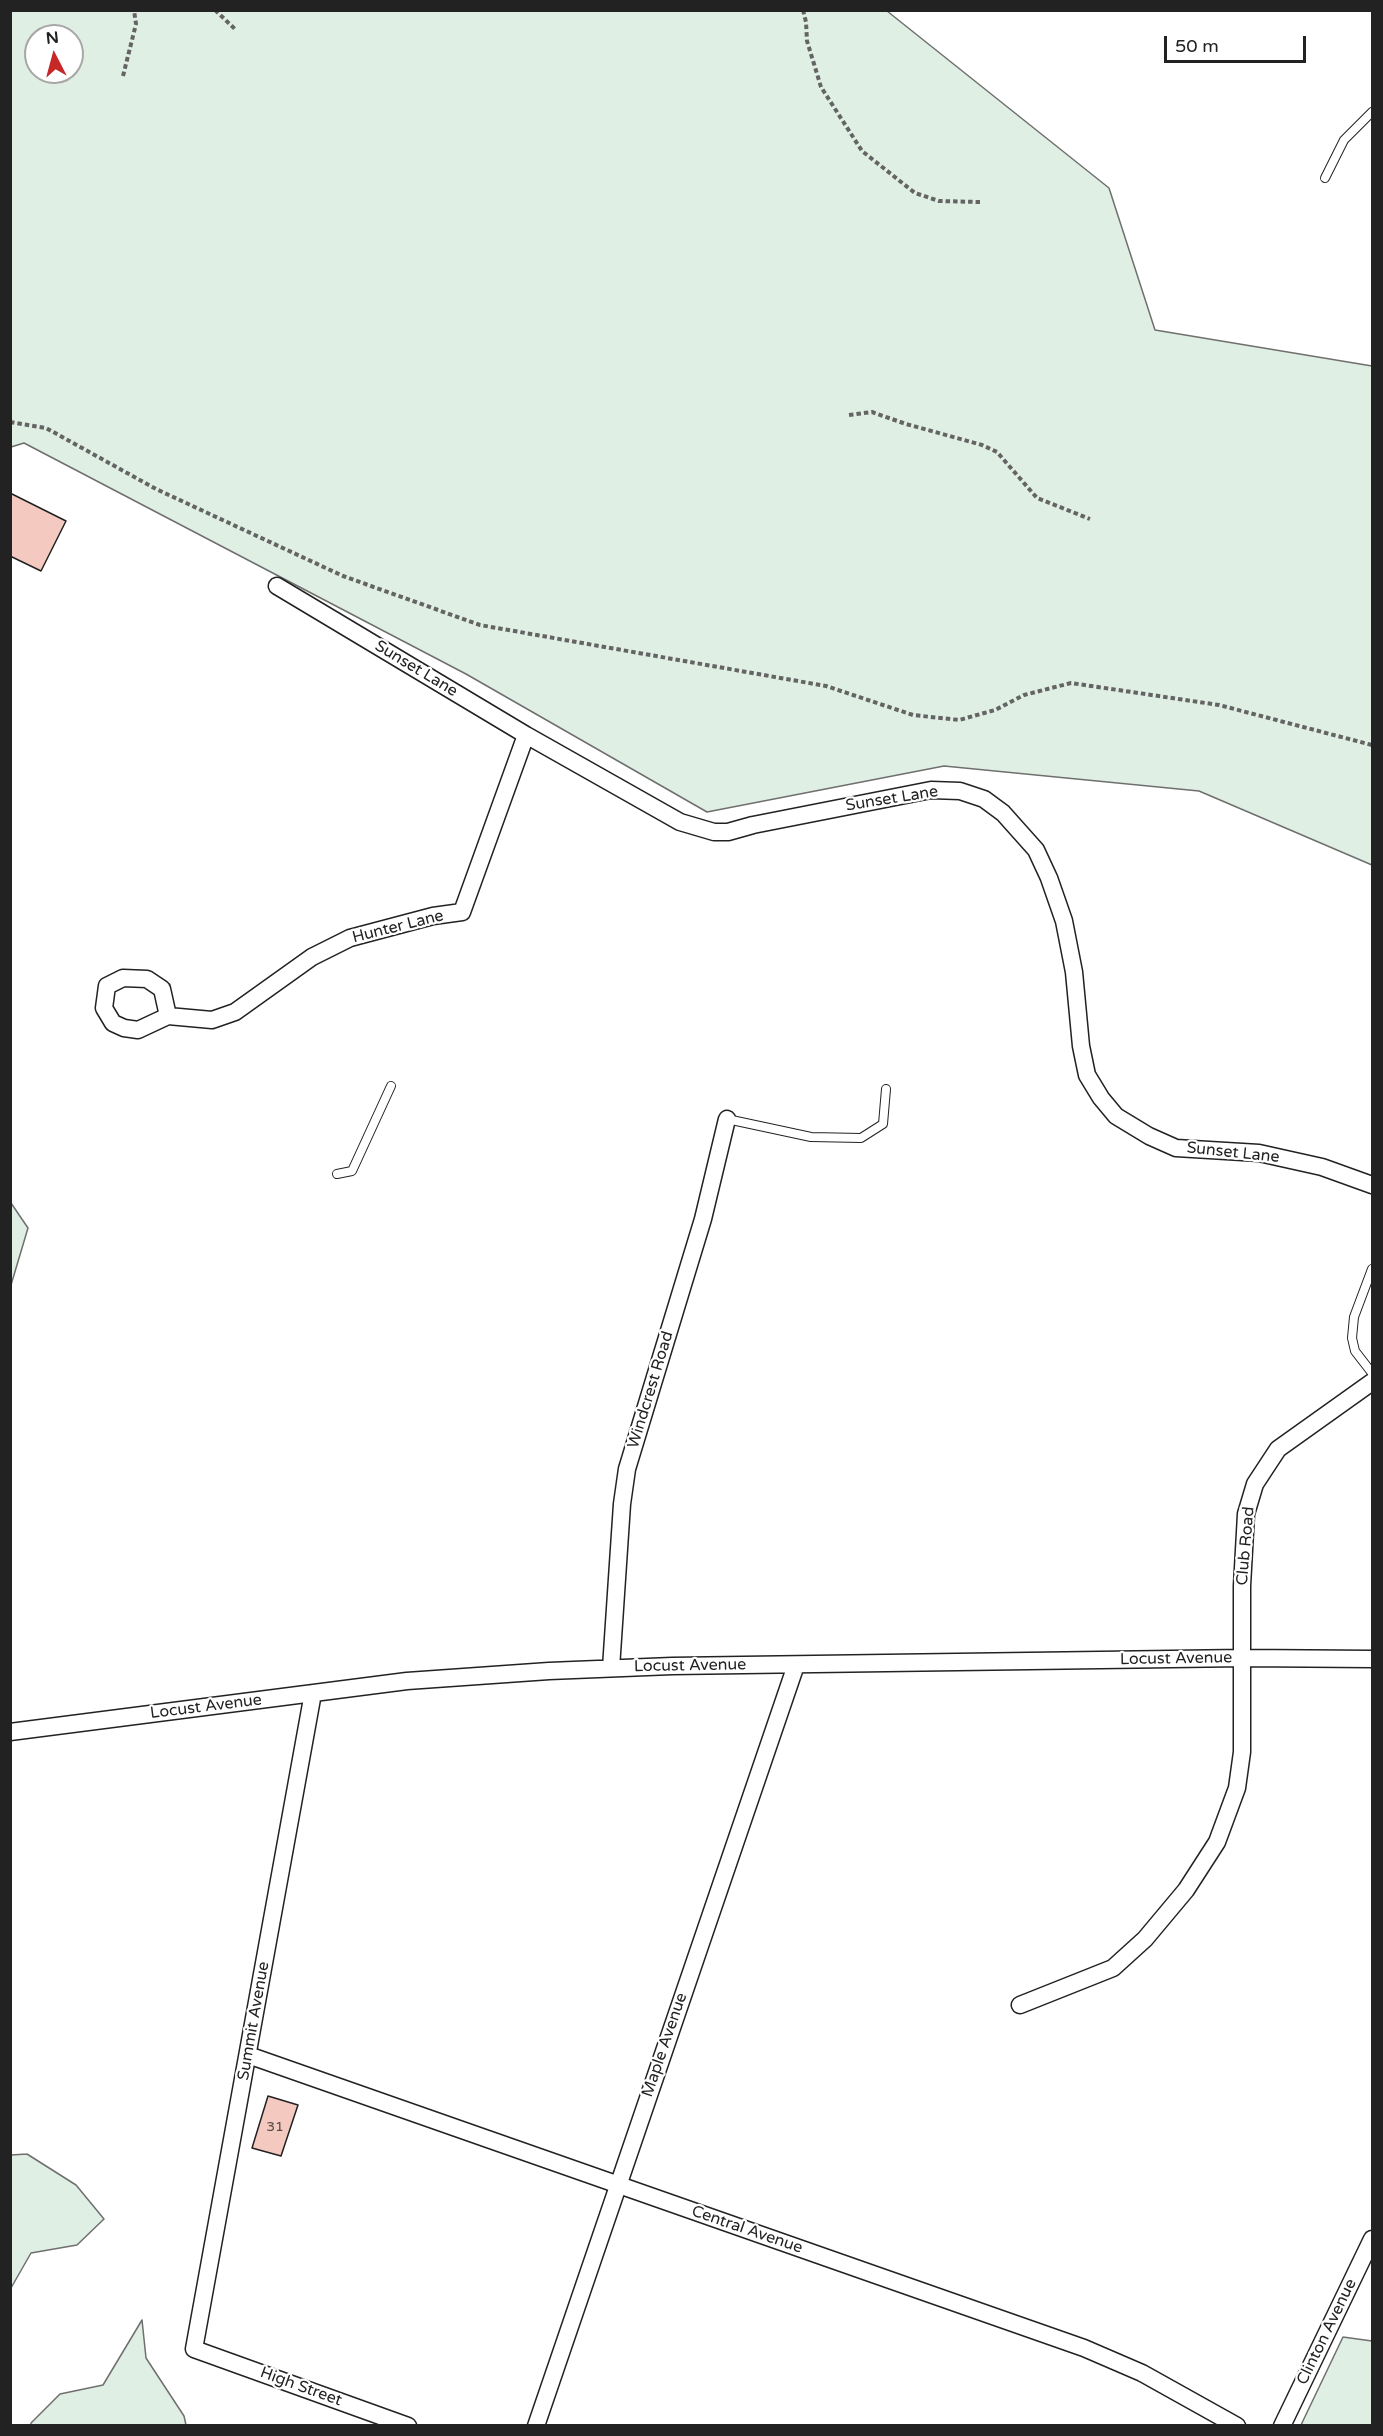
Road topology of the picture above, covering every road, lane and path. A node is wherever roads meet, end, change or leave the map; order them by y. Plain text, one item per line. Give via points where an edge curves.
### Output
1 (135, 10) edge
2 (215, 10) edge
3 (803, 10) edge
4 (236, 30) dead end
5 (123, 76) dead end
6 (1372, 112) edge
7 (1325, 178) dead end
8 (980, 202) dead end
9 (849, 415) dead end
10 (10, 422) edge
11 (1090, 519) dead end
12 (277, 586) dead end
13 (526, 735) junction
14 (1372, 745) edge
15 (168, 1016) dead end
16 (391, 1086) dead end
17 (886, 1089) dead end
18 (727, 1119) joint
19 (337, 1174) dead end
20 (1372, 1185) edge
21 (1372, 1269) edge
22 (1372, 1373) edge
23 (1372, 1382) edge
24 (1243, 1658) junction
25 (1372, 1659) edge
26 (796, 1665) junction
27 (611, 1668) junction
28 (313, 1693) junction
29 (10, 1732) edge
30 (1020, 2005) dead end
31 (248, 2055) junction
32 (618, 2184) junction
33 (1372, 2239) edge
34 (194, 2349) joint
35 (408, 2426) edge
36 (536, 2426) edge
37 (1237, 2426) edge
38 (1282, 2426) edge

1 - 5 path
2 - 4 path
3 - 8 path via 811,61 821,87 862,151 915,193 939,201
6 - 7 lane via 1344,140
9 - 11 path via 872,412 982,445 997,452 1037,498
10 - 14 path via 46,428 156,489 344,576 480,625 826,686 913,715 959,720 995,710 1024,694 1071,683 1219,705
12 - 13 street, Sunset Lane
13 - 15 street, Hunter Lane via 462,912 350,938 312,957 235,1012 212,1020
13 - 20 street, Sunset Lane via 680,822 714,832 932,790 960,791 984,799 1003,813 1036,850 1048,878 1064,921 1074,972 1086,1075 1116,1116 1176,1148 1259,1153 1322,1167
16 - 19 lane via 352,1170
17 - 18 lane via 883,1124 861,1138 811,1137
18 - 27 street, Windcrest Road via 703,1219 627,1469
21 - 22 lane via 1354,1317 1352,1338 1355,1351
23 - 24 street, Club Road via 1278,1449 1255,1484 1246,1514
24 - 25 street, Locust Avenue
24 - 26 street, Locust Avenue
24 - 30 street, Club Road via 1242,1752 1237,1788 1217,1842 1186,1890 1145,1939 1113,1968
26 - 27 street, Locust Avenue
26 - 32 street, Maple Avenue
27 - 28 street, Locust Avenue via 479,1675
28 - 29 street, Locust Avenue
28 - 31 street, Summit Avenue
31 - 32 street, Central Avenue
31 - 34 street, Summit Avenue
32 - 36 street, Maple Avenue
32 - 37 street, Central Avenue via 1093,2352 1142,2373
33 - 38 street, Clinton Avenue
34 - 35 street, High Street

